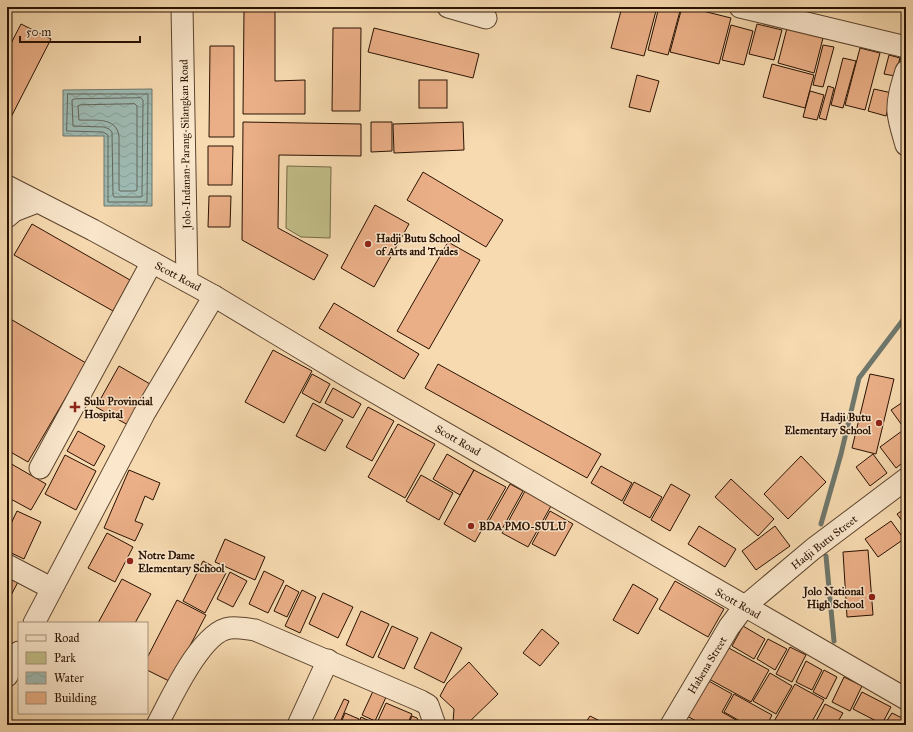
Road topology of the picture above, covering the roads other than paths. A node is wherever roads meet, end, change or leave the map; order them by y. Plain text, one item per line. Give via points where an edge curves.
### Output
1 (182, 7) edge
2 (448, 7) edge
3 (740, 7) edge
4 (486, 18) dead end
5 (899, 45) edge
6 (906, 71) edge
7 (906, 146) edge
8 (7, 186) edge
9 (37, 202) junction
10 (7, 217) edge
11 (152, 262) junction
12 (188, 281) junction
13 (214, 296) junction
14 (40, 468) dead end
15 (906, 479) edge
16 (7, 565) edge
17 (51, 588) junction
18 (744, 606) junction
19 (34, 622) edge
20 (18, 654) edge
21 (328, 660) junction
22 (7, 676) edge
23 (906, 699) edge
24 (157, 725) edge
25 (298, 725) edge
26 (435, 725) edge
27 (671, 725) edge

1 - 12 street, Jolo-Indanan-Parang-Silangkan Road
2 - 4 street
3 - 5 street
6 - 7 street via 898,110
8 - 9 street, Scott Road
9 - 10 street via 14,211
9 - 11 street, Scott Road
11 - 12 street, Scott Road
11 - 14 street
12 - 13 street, Scott Road
13 - 17 street via 144,414
13 - 18 street, Scott Road via 350,378
15 - 18 street, Hadji Butu Street via 813,549
16 - 17 street
17 - 19 street
18 - 23 street, Scott Road
18 - 27 street, Habena Street
20 - 22 street
21 - 24 street via 255,630 229,628 220,631 197,654
21 - 25 street
21 - 26 street via 421,701 428,706

